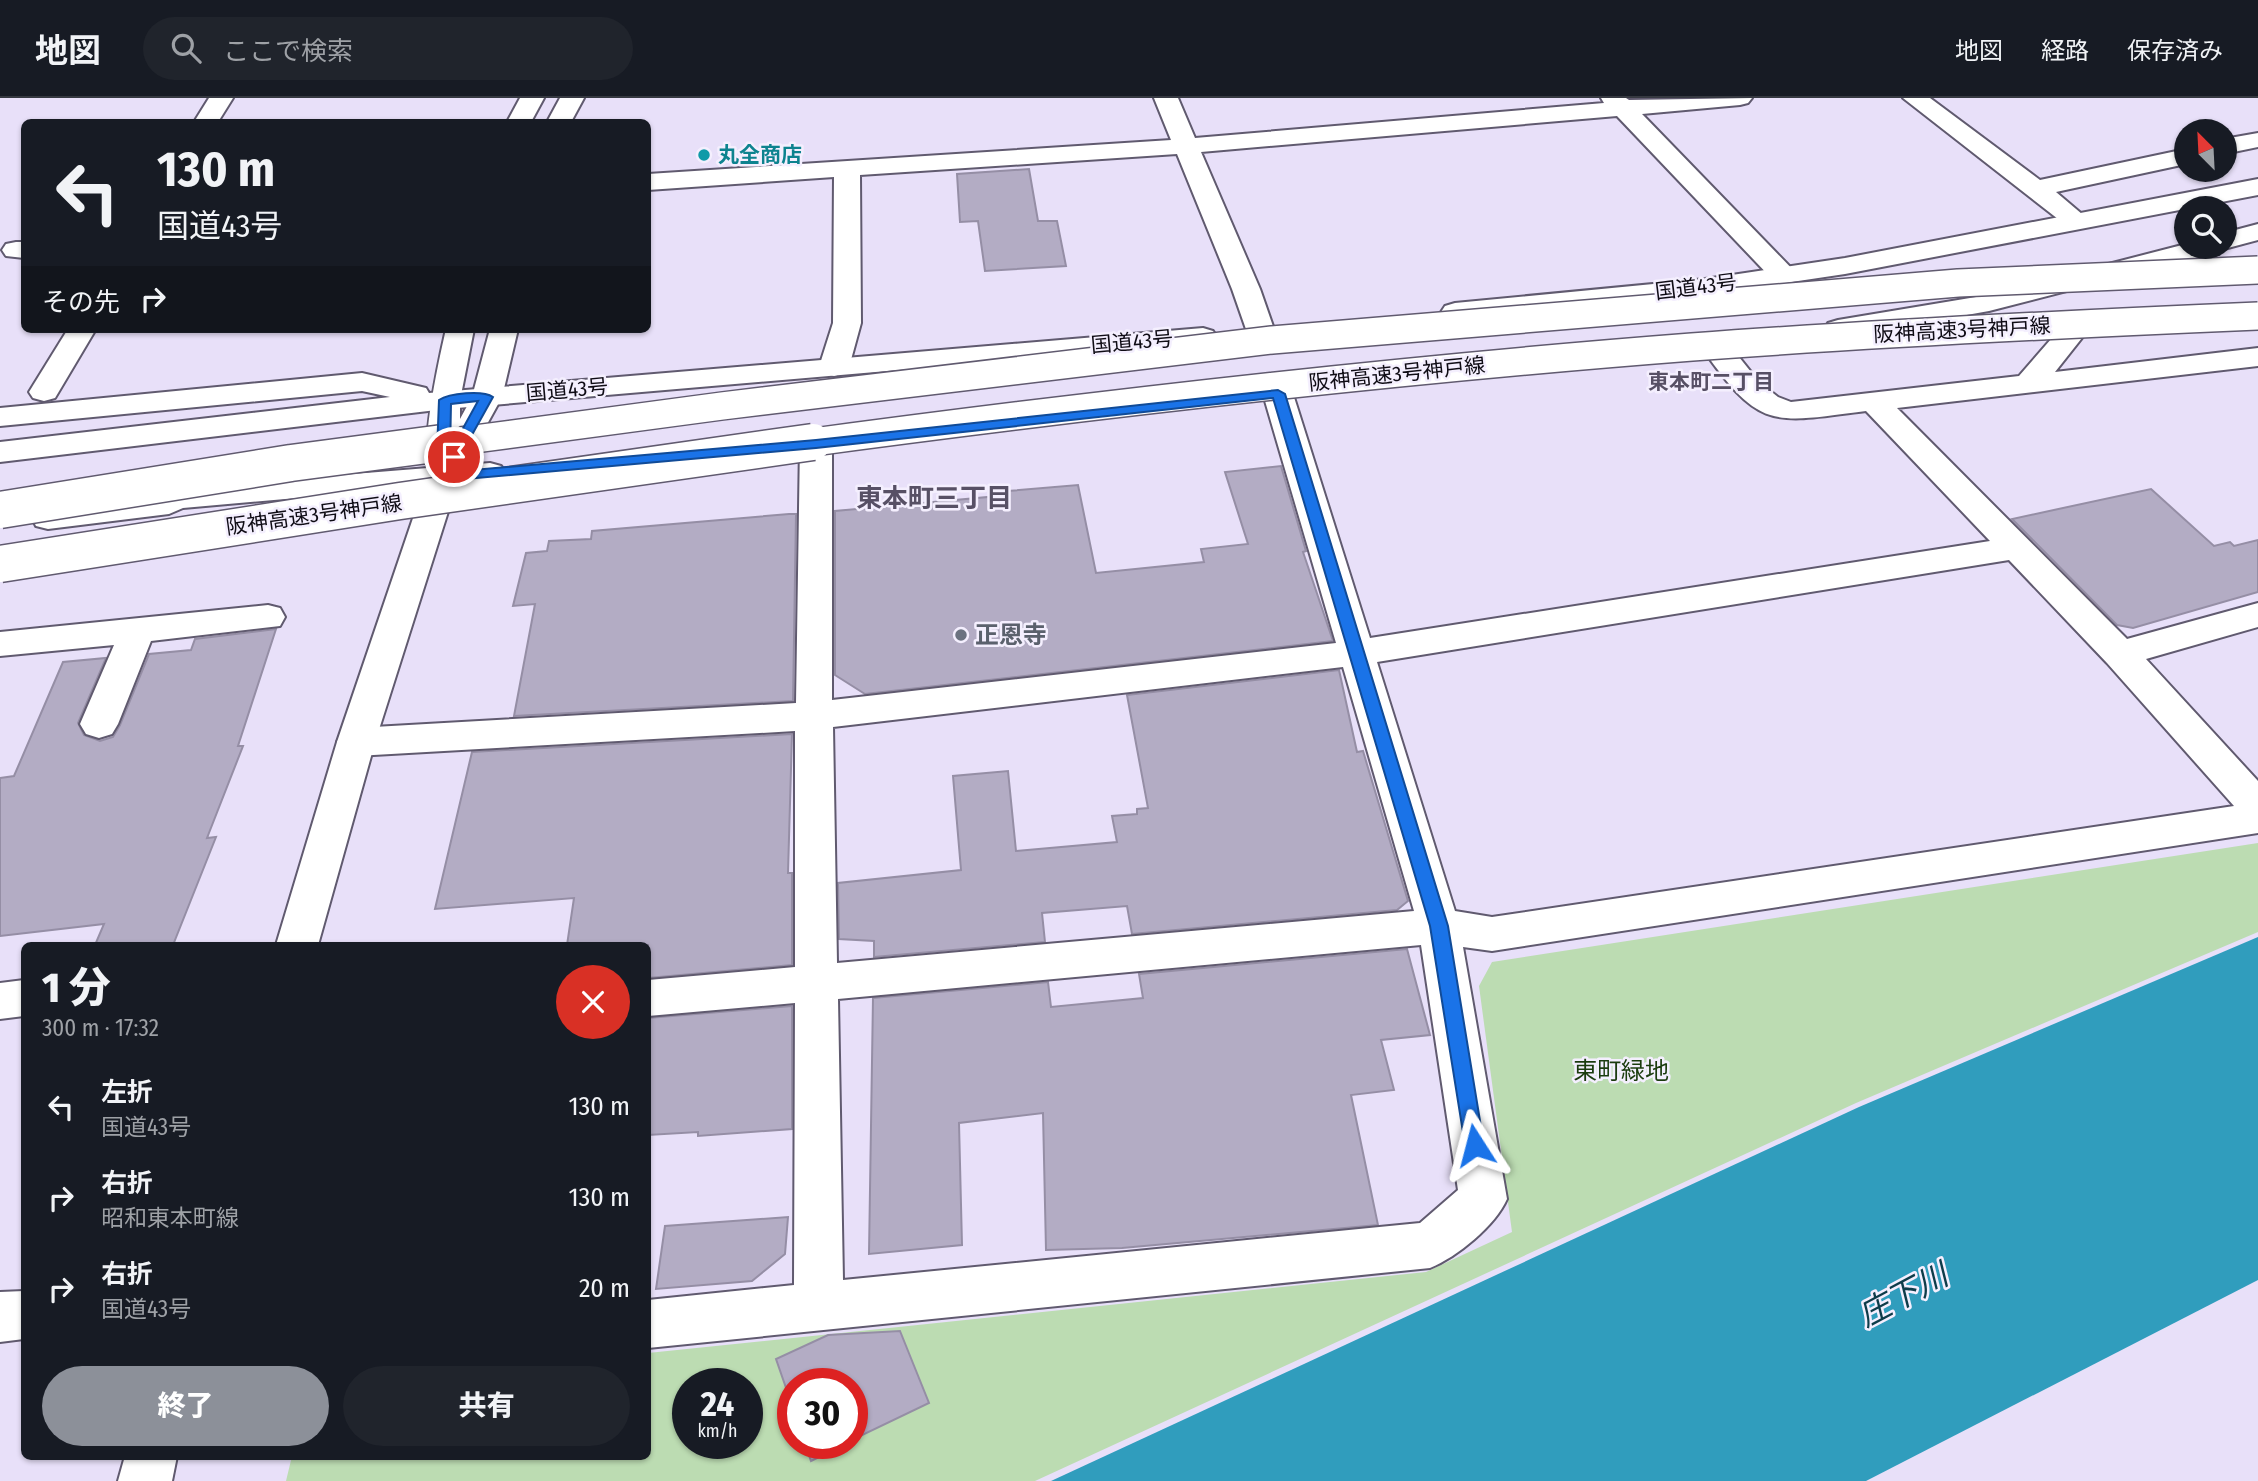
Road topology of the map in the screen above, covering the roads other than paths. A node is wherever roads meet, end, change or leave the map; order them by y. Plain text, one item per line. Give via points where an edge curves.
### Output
1 (221, 98) edge
2 (532, 98) edge
3 (572, 98) edge
4 (1166, 98) edge
5 (1740, 98) edge
6 (1915, 98) edge
7 (1618, 104) edge
8 (208, 119) edge
9 (521, 119) edge
10 (561, 119) edge
11 (2258, 140) edge
12 (2237, 144) edge
13 (1187, 146) junction
14 (2174, 159) edge
15 (847, 169) junction
16 (651, 182) edge
17 (2258, 187) edge
18 (2034, 189) junction
19 (2076, 219) junction
20 (2258, 233) edge
21 (2237, 238) edge
22 (2174, 255) edge
23 (2258, 270) edge
24 (1784, 275) junction
25 (2258, 316) edge
26 (2076, 329) dead end
27 (1261, 332) junction
28 (80, 333) edge
29 (459, 333) edge
30 (503, 333) edge
31 (1717, 348) junction
32 (2256, 359) edge
33 (834, 367) junction
34 (2029, 383) junction
35 (44, 392) dead end
36 (1278, 394) junction
37 (487, 397) junction
38 (445, 400) junction
39 (1873, 401) junction
40 (0, 417) edge
41 (816, 444) junction
42 (0, 452) edge
43 (443, 477) junction
44 (328, 486) junction
45 (0, 511) edge
46 (0, 523) edge
47 (2014, 548) junction
48 (0, 564) edge
49 (2258, 615) edge
50 (268, 617) dead end
51 (137, 631) junction
52 (0, 644) edge
53 (1357, 653) junction
54 (2120, 654) junction
55 (814, 716) junction
56 (99, 724) dead end
57 (356, 743) junction
58 (2258, 810) edge
59 (2258, 818) edge
60 (1439, 926) junction
61 (298, 942) edge
62 (817, 984) junction
63 (21, 998) edge
64 (651, 998) edge
65 (0, 1001) edge
66 (819, 1307) junction
67 (21, 1315) edge
68 (0, 1317) edge
69 (651, 1324) edge
70 (150, 1460) edge
71 (145, 1481) edge

1 - 8 main road
2 - 9 main road
3 - 10 main road
4 - 13 main road
5 - 7 main road
6 - 18 main road
7 - 13 main road
7 - 24 main road
11 - 12 main road
13 - 15 main road
13 - 27 main road
14 - 18 main road
15 - 16 main road
15 - 33 main road via 847,323
17 - 19 main road, 国道43号
18 - 19 main road
19 - 24 main road, 国道43号
20 - 21 main road
22 - 31 main road via 1989,303
23 - 45 main road, 阪神高速3号神戸線, bridge via 1958,283 1272,340 305,461
24 - 27 main road, 国道43号
25 - 48 main road, 阪神高速3号神戸線, bridge via 1981,328 1613,353 1360,377 804,443
26 - 34 main road
27 - 33 main road, 国道43号
28 - 35 main road
29 - 38 main road
30 - 37 main road
31 - 36 main road
31 - 39 main road via 1753,395 1777,410
32 - 34 main road
33 - 37 main road, 国道43号
34 - 39 main road
36 - 41 main road
36 - 53 main road
37 - 38 main road, 国道43号
37 - 43 main road
38 - 40 main road via 362,382
38 - 42 main road, 国道43号
38 - 43 main road
39 - 47 main road
41 - 43 main road
41 - 55 main road
43 - 44 main road
43 - 57 main road
44 - 45 main road
44 - 46 main road
47 - 53 main road
47 - 54 main road
49 - 54 main road
50 - 51 main road
51 - 52 main road
51 - 56 main road
53 - 55 main road
53 - 60 main road
54 - 58 main road
55 - 57 main road
55 - 62 main road
57 - 61 main road
59 - 60 main road via 1492,934
60 - 62 main road
60 - 66 main road via 1483,1199 1430,1245
62 - 64 main road
62 - 66 main road
63 - 65 main road
66 - 69 main road
67 - 68 main road
70 - 71 main road

